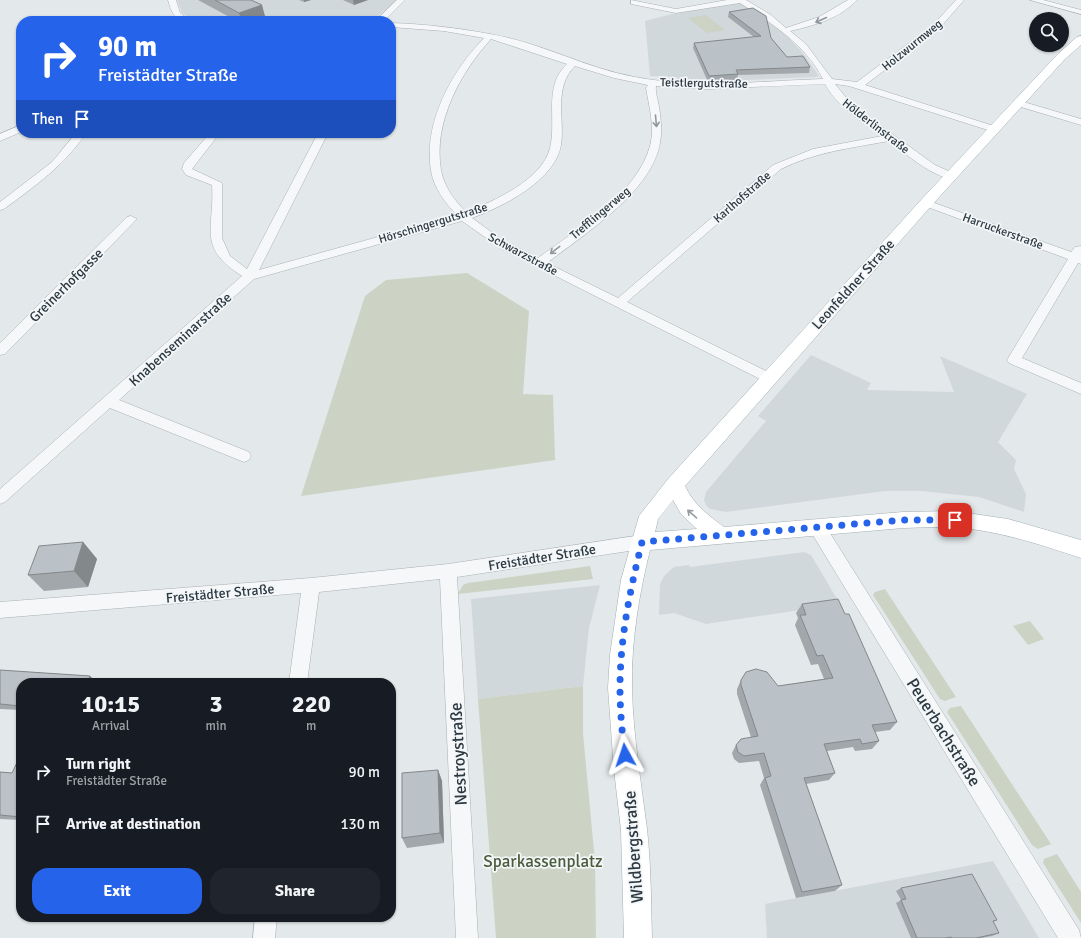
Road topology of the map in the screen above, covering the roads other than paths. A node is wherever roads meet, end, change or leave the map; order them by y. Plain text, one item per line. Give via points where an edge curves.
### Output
1 (172, 0) edge
2 (401, 0) edge
3 (741, 0) edge
4 (853, 0) edge
5 (960, 0) edge
6 (1034, 0) edge
7 (634, 2) dead end
8 (1081, 12) edge
9 (179, 16) edge
10 (384, 16) edge
11 (396, 25) edge
12 (786, 30) junction
13 (490, 36) junction
14 (1081, 39) edge
15 (572, 64) junction
16 (828, 81) junction
17 (653, 83) junction
18 (859, 85) junction
19 (1017, 103) junction
20 (1081, 122) edge
21 (994, 129) junction
22 (16, 130) edge
23 (0, 138) edge
24 (77, 138) edge
25 (211, 138) edge
26 (320, 138) edge
27 (888, 138) junction
28 (950, 176) junction
29 (926, 203) junction
30 (0, 207) edge
31 (463, 216) junction
32 (132, 219) dead end
33 (1078, 255) edge
34 (538, 263) junction
35 (250, 276) junction
36 (619, 303) junction
37 (0, 350) edge
38 (769, 378) junction
39 (1081, 389) edge
40 (109, 402) junction
41 (244, 456) dead end
42 (675, 484) junction
43 (0, 498) edge
44 (817, 527) junction
45 (720, 535) junction
46 (642, 542) junction
47 (1081, 549) edge
48 (448, 571) junction
49 (311, 585) junction
50 (0, 610) edge
51 (299, 678) edge
52 (266, 922) edge
53 (264, 938) edge
54 (467, 938) edge
55 (638, 938) edge
56 (1071, 938) edge

1 - 9 street
2 - 10 street
3 - 7 street, Hölderlinstraße via 676,11
3 - 12 street, Hölderlinstraße
4 -> 12 street via 819,21
5 - 18 street, Holzwurmweg via 936,27
6 - 8 street
11 - 13 street, Teistlergutstraße
12 - 16 street, Hölderlinstraße via 811,56
13 - 15 street, Teistlergutstraße
13 - 31 street, Schwarzstraße via 456,80 442,111 437,134 435,164 438,177 443,190
14 - 19 main road, Leonfeldner Straße via 1060,57
15 - 17 street, Teistlergutstraße via 609,75
15 - 31 street, Hörschingergutstraße via 565,70 559,84 554,154 529,183 515,193 480,211
16 - 17 street, Teistlergutstraße via 708,86
16 - 18 street, Teistlergutstraße
16 - 27 street, Hölderlinstraße via 849,108
17 -> 34 street, Trefflingerweg via 651,88 656,126 654,146 640,176 612,206
18 - 21 street, Teistlergutstraße
19 - 20 street
19 - 21 main road, Leonfeldner Straße
21 - 28 main road, Leonfeldner Straße
22 - 23 street
24 - 30 street via 56,162
25 - 35 street via 187,169 190,173 217,183 217,243 223,256 233,267
26 - 35 street, Knabenseminarstraße
27 - 28 street, Hölderlinstraße via 934,170
27 - 36 street, Karlhofstraße via 818,151 777,167
28 - 29 main road, Leonfeldner Straße
29 - 33 street, Harruckerstraße
29 - 38 main road, Leonfeldner Straße
31 - 34 street, Schwarzstraße via 488,236
31 - 35 street, Hörschingergutstraße
32 - 37 street, Greinerhofgasse
33 - 39 street via 1014,360
34 - 36 street, Schwarzstraße
35 - 40 street, Knabenseminarstraße
36 - 38 street, Schwarzstraße
38 - 42 main road, Leonfeldner Straße
40 - 41 street
40 - 43 street, Knabenseminarstraße
45 -> 42 main road via 688,510
42 - 46 main road, Leonfeldner Straße via 650,516
44 - 45 main road, Freistädter Straße
44 - 47 main road, Freistädter Straße via 903,520 981,522
44 - 56 street, Peuerbachstraße
45 - 46 main road, Freistädter Straße
46 - 48 street, Freistädter Straße
46 - 55 main road, Wildbergstraße via 632,580 625,625 620,688 626,770 634,830
48 - 49 street, Freistädter Straße
48 - 54 street, Nestroystraße
49 - 50 street, Freistädter Straße
49 - 51 street
52 - 53 street

